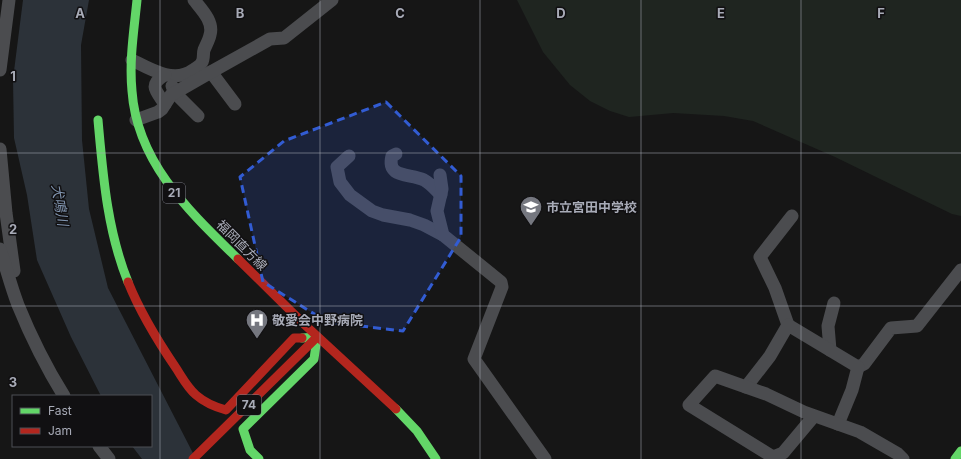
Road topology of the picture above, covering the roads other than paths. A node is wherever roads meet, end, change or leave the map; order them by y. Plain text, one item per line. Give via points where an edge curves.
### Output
1 (9, 0) edge
2 (137, 0) edge
3 (194, 0) edge
4 (332, 0) edge
5 (132, 60) junction
6 (0, 70) edge
7 (211, 72) junction
8 (163, 76) junction
9 (175, 93) junction
10 (165, 104) junction
11 (235, 104) dead end
12 (198, 116) dead end
13 (98, 120) dead end
14 (136, 120) junction
15 (0, 150) edge
16 (396, 154) dead end
17 (350, 156) dead end
18 (440, 175) dead end
19 (441, 195) junction
20 (792, 216) dead end
21 (443, 235) junction
22 (0, 249) edge
23 (961, 270) edge
24 (834, 303) dead end
25 (18, 304) junction
26 (788, 325) junction
27 (317, 337) junction
28 (830, 350) junction
29 (858, 367) junction
30 (746, 387) junction
31 (63, 395) edge
32 (814, 416) junction
33 (838, 424) junction
34 (100, 447) edge
35 (961, 451) edge
36 (109, 459) edge
37 (194, 459) edge
38 (259, 459) edge
39 (436, 459) edge
40 (544, 459) edge
41 (903, 459) edge
42 (955, 459) edge

1 - 6 street
2 - 5 main road, 福岡直方線 / 21
3 - 8 street via 212,27 202,62 183,76
4 - 7 street via 284,38 270,39
5 - 8 street
5 - 14 main road, 福岡直方線 / 21 via 132,98
7 - 9 street
7 - 11 street
8 - 9 street via 173,86
8 - 10 street via 157,80 155,90
9 - 10 street
9 - 12 street
10 - 14 street via 158,112
13 - 27 main road via 113,238 123,269 157,340 192,391 215,407 226,410 294,338
14 - 27 main road, 福岡直方線 / 21 via 149,155 161,177 174,193
15 - 25 street
16 - 19 street via 392,156 390,163 392,169 397,173 424,180
17 - 21 street via 338,167 340,182 350,195 372,211 410,220
18 - 19 street
19 - 21 street via 437,211
20 - 26 street via 760,257 775,288
21 - 40 street via 502,282 474,358
22 - 25 street
23 - 29 street via 917,326 891,328 864,364
24 - 28 street via 828,326
25 - 31 street via 36,345
26 - 28 street
26 - 30 street via 770,356
27 - 37 main road, 74
27 - 38 main road via 314,360 243,429 250,450
27 - 39 main road, 福岡直方線 / 21 via 412,424
28 - 29 street
29 - 33 street
30 - 32 street
30 - 32 street via 715,376 689,405 773,457 783,453
32 - 33 street
33 - 41 street via 860,432
34 - 36 street
35 - 42 main road

